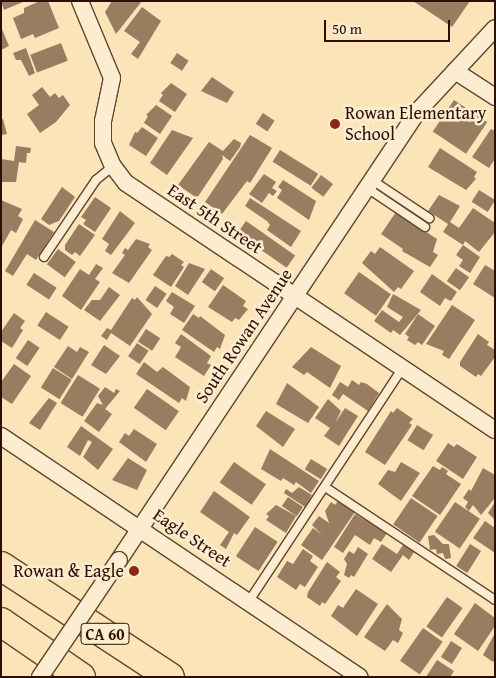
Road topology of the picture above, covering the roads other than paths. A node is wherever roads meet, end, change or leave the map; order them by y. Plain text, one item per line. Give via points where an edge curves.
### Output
1 (80, 1) edge
2 (495, 28) edge
3 (455, 71) junction
4 (495, 97) edge
5 (113, 166) junction
6 (369, 184) junction
7 (429, 218) dead end
8 (425, 227) dead end
9 (44, 257) dead end
10 (294, 298) junction
11 (402, 369) junction
12 (495, 430) edge
13 (1, 436) edge
14 (324, 487) junction
15 (141, 527) junction
16 (1, 560) edge
17 (1, 566) edge
18 (39, 592) junction
19 (495, 600) edge
20 (249, 601) junction
21 (1, 622) edge
22 (40, 677) edge
23 (81, 677) edge
24 (170, 677) edge
25 (359, 677) edge

1 - 5 street, East 5th Street via 112,78 103,121 103,143
2 - 3 street, South Rowan Avenue
3 - 4 street
3 - 6 street, South Rowan Avenue via 418,111
5 - 9 lane via 96,180
5 - 10 street, East 5th Street via 126,183
6 - 7 lane
6 - 8 lane
6 - 10 street, South Rowan Avenue
10 - 11 street, East 5th Street
10 - 15 street, South Rowan Avenue
11 - 12 street, East 5th Street
11 - 14 lane
13 - 15 street, Eagle Street
14 - 19 lane
14 - 20 lane
15 - 20 street, Eagle Street
15 - 22 street, South Rowan Avenue, bridge
16 - 18 highway
17 - 18 highway, CA 60
18 - 24 highway, CA 60
20 - 25 street, Eagle Street
21 - 23 highway, CA 60

